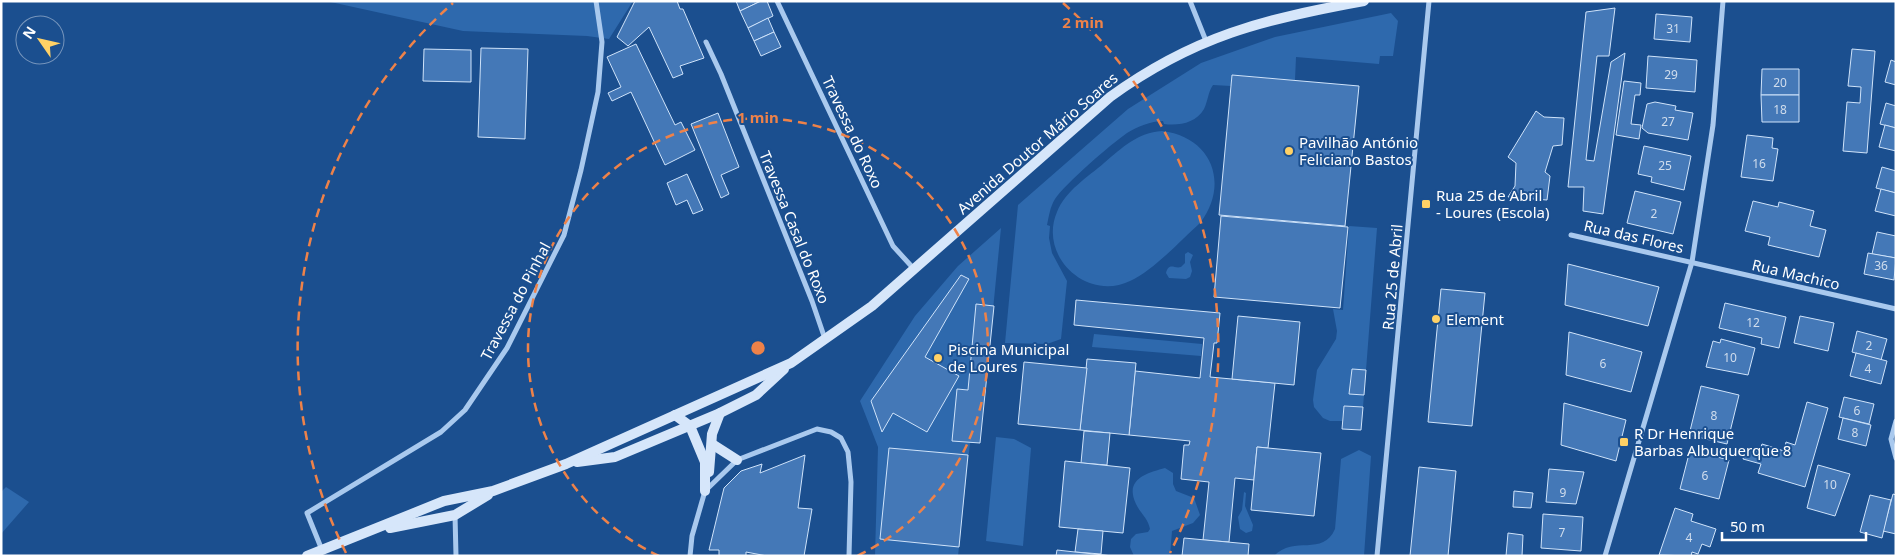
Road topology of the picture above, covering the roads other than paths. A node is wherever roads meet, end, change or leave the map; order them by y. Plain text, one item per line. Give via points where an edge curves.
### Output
1 (596, 1) edge
2 (777, 1) edge
3 (1190, 1) edge
4 (1364, 1) edge
5 (1429, 1) edge
6 (1723, 1) edge
7 (1206, 41) junction
8 (706, 42) dead end
9 (1571, 235) dead end
10 (1692, 262) junction
11 (914, 269) junction
12 (1896, 309) edge
13 (825, 339) junction
14 (791, 362) junction
15 (720, 414) junction
16 (675, 415) junction
17 (1896, 421) edge
18 (690, 426) junction
19 (712, 444) junction
20 (1896, 458) edge
21 (736, 460) junction
22 (566, 464) junction
23 (493, 491) junction
24 (705, 491) junction
25 (469, 496) junction
26 (455, 515) junction
27 (379, 529) junction
28 (322, 550) junction
29 (308, 556) edge
30 (456, 556) edge
31 (690, 556) edge
32 (849, 556) edge
33 (1377, 556) edge
34 (1605, 556) edge

1 - 28 street, Travessa do Pinhal via 602,42 598,92 564,235 507,348 465,410 441,432 307,513
2 - 11 street, Travessa do Roxo via 893,246
3 - 7 street
4 - 7 street, Avenida Doutor Mário Soares via 1263,21
5 - 33 street, Rua 25 de Abril
6 - 10 street via 1712,126
7 - 11 street, Avenida Doutor Mário Soares via 1164,61 1110,97
8 - 13 street, Travessa Casal do Roxo
9 - 10 street, Rua das Flores
10 - 12 street, Rua Machico
10 - 34 street
11 - 13 street, Avenida Doutor Mário Soares via 872,306
13 - 14 street, Avenida Doutor Mário Soares
14 - 15 street, Avenida Doutor Mário Soares via 756,395
14 - 16 street, Avenida Doutor Mário Soares
15 - 18 street, Avenida Doutor Mário Soares
15 - 19 street via 712,434
16 - 18 street
16 - 22 street, Avenida Doutor Mário Soares
17 - 20 street via 1891,439
18 - 22 street, Avenida Doutor Mário Soares via 614,457
18 - 24 street via 705,462
19 - 21 street
19 - 24 street
21 - 24 street
21 - 32 street via 817,429 841,438 848,452 850,467
22 - 23 street, Avenida Doutor Mário Soares
23 - 25 street, Avenida Doutor Mário Soares
23 - 26 street, Avenida Doutor Mário Soares
24 - 31 street via 692,536
25 - 26 street
25 - 27 street, Avenida Doutor Mário Soares via 444,501
26 - 27 street, Avenida Doutor Mário Soares
26 - 30 street
27 - 28 street, Avenida Doutor Mário Soares
28 - 29 street, Avenida Doutor Mário Soares

